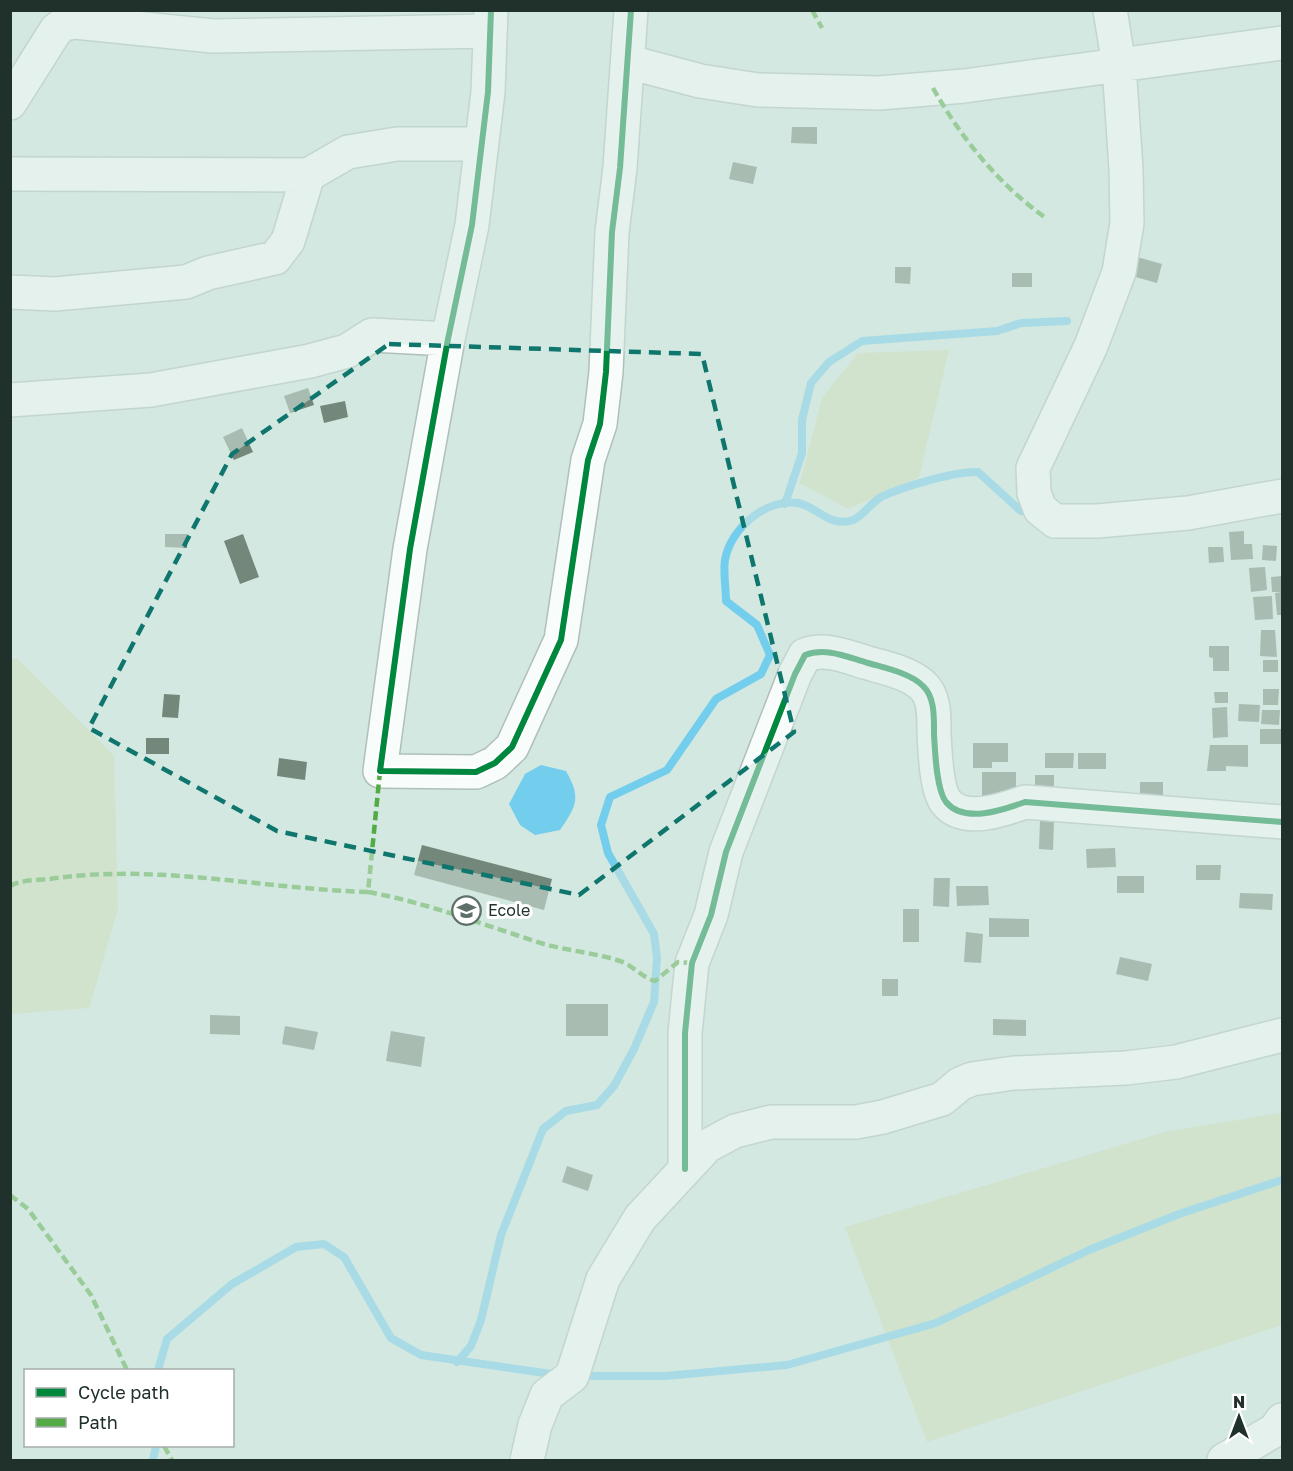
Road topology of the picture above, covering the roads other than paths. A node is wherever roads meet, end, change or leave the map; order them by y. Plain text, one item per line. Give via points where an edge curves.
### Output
1 (631, 10) edge
2 (1110, 10) edge
3 (490, 21) edge
4 (1282, 43) edge
5 (629, 62) junction
6 (1119, 65) junction
7 (10, 103) edge
8 (482, 144) junction
9 (10, 174) edge
10 (308, 175) junction
11 (10, 292) edge
12 (448, 339) junction
13 (10, 400) edge
14 (1282, 496) edge
15 (1282, 822) edge
16 (1282, 1035) edge
17 (684, 1169) junction
18 (1282, 1420) edge
19 (527, 1461) edge
20 (1224, 1461) edge

1 - 5 street
2 - 6 street
3 - 7 street via 213,36 75,22 56,30
3 - 8 street
4 - 6 street
5 - 6 street via 700,81 758,90 879,93
5 - 12 street via 612,232 600,424 588,460 561,640 512,747 495,763 476,772 380,771 410,549
6 - 14 street via 1127,212 1119,272 1091,346 1033,468 1034,493 1040,509 1055,521 1097,521 1188,513
8 - 10 street via 397,144 348,152
8 - 12 street via 470,235
9 - 10 street
10 - 11 street via 288,242 275,258 186,282 55,294
12 - 13 street via 372,335 347,351 310,362 151,390
15 - 17 street via 1025,802 984,814 960,811 945,801 937,771 934,712 923,685 894,671 826,651 805,655 726,852 711,915 692,963 685,1033
16 - 17 street via 1176,1062 972,1079 927,1105 856,1122 771,1122 735,1131 707,1146
17 - 19 street via 640,1218 603,1279 572,1376 547,1395
18 - 20 street via 1269,1435

